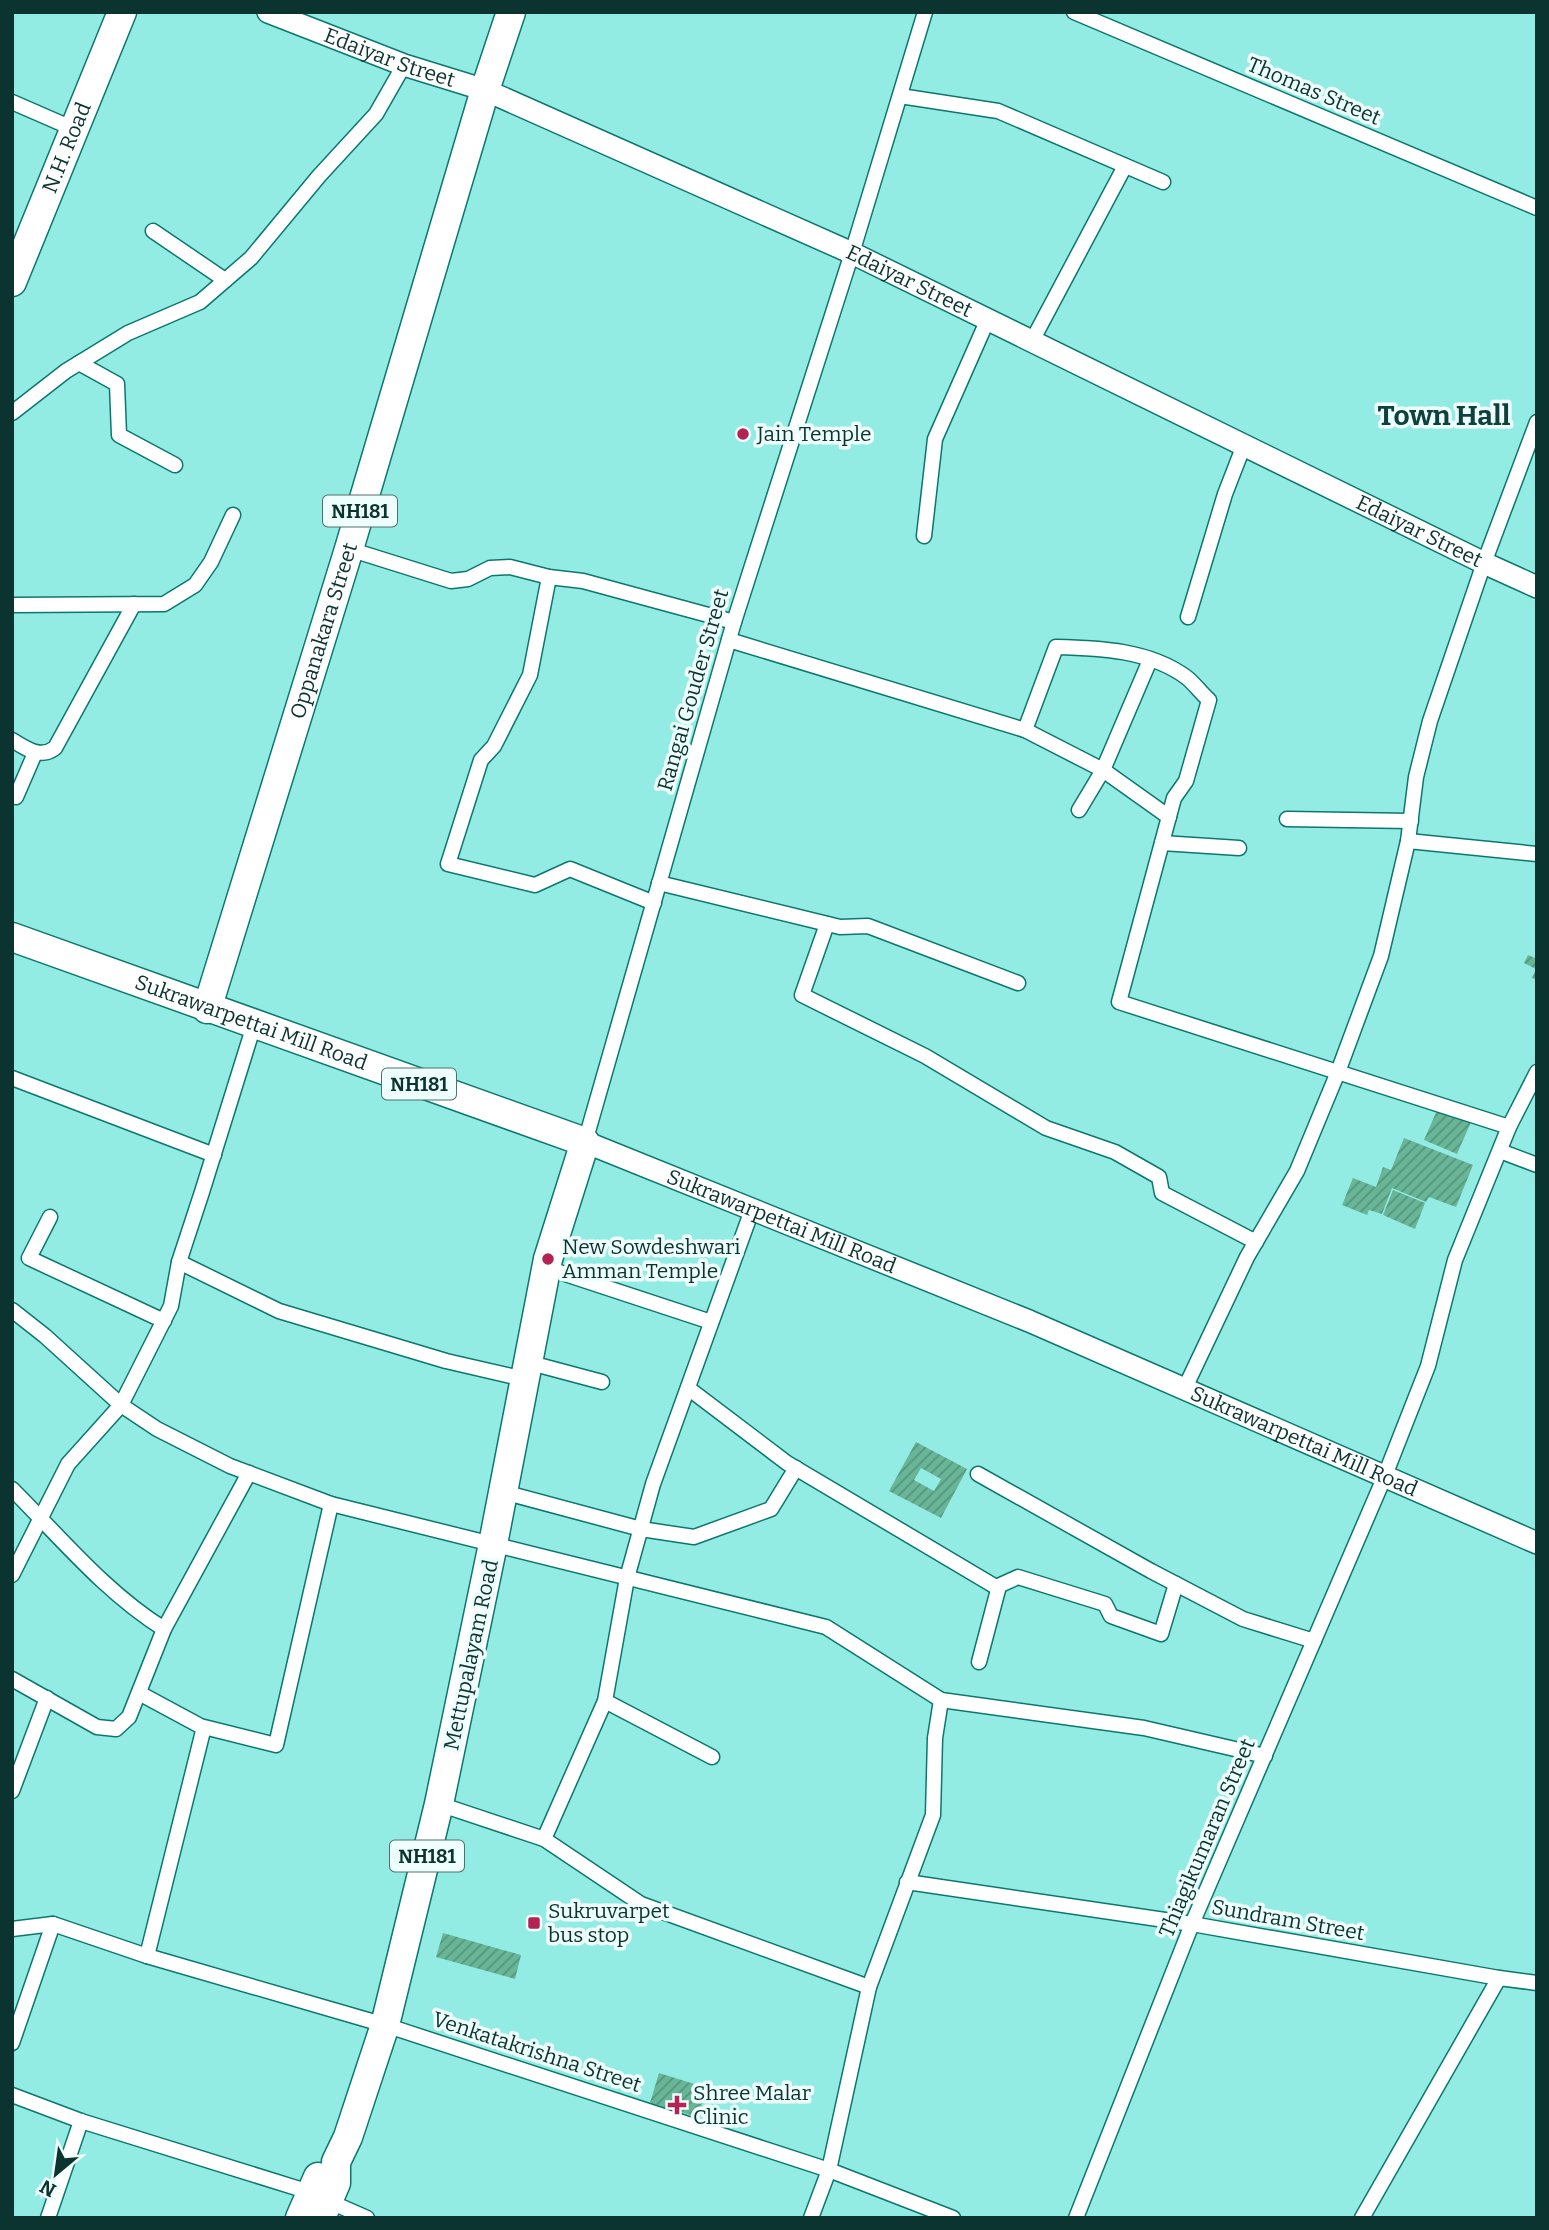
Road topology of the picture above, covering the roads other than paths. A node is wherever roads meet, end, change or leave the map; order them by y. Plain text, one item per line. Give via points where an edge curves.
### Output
1 (122, 12) edge
2 (268, 12) edge
3 (511, 12) edge
4 (925, 12) edge
5 (1074, 12) edge
6 (404, 65) junction
7 (485, 90) junction
8 (900, 96) junction
9 (12, 102) edge
10 (74, 129) junction
11 (1125, 166) junction
12 (1163, 182) dead end
13 (1537, 208) edge
14 (153, 231) dead end
15 (852, 253) junction
16 (225, 280) junction
17 (12, 282) edge
18 (988, 319) junction
19 (1032, 341) junction
20 (79, 363) junction
21 (12, 413) edge
22 (1537, 422) edge
23 (1244, 445) junction
24 (175, 465) dead end
25 (233, 515) dead end
26 (924, 536) dead end
27 (349, 549) junction
28 (1484, 563) junction
29 (549, 577) junction
30 (1537, 587) edge
31 (134, 604) junction
32 (12, 605) edge
33 (1188, 617) dead end
34 (734, 622) junction
35 (729, 640) junction
36 (1150, 660) junction
37 (1026, 730) junction
38 (12, 740) edge
39 (35, 753) junction
40 (1103, 770) junction
41 (16, 797) dead end
42 (1079, 810) dead end
43 (1169, 817) junction
44 (1287, 819) dead end
45 (1411, 821) junction
46 (1408, 841) junction
47 (1162, 843) junction
48 (1239, 848) dead end
49 (1537, 854) edge
50 (659, 883) junction
51 (654, 903) junction
52 (827, 924) junction
53 (12, 937) edge
54 (1018, 983) dead end
55 (207, 1009) junction
56 (254, 1025) junction
57 (1338, 1072) junction
58 (1537, 1072) edge
59 (12, 1078) edge
60 (1510, 1127) junction
61 (585, 1142) junction
62 (1500, 1151) junction
63 (214, 1155) junction
64 (1537, 1165) edge
65 (752, 1210) junction
66 (51, 1217) dead end
67 (1256, 1242) junction
68 (178, 1262) junction
69 (547, 1268) junction
70 (12, 1310) edge
71 (164, 1321) junction
72 (711, 1322) junction
73 (526, 1371) junction
74 (602, 1382) dead end
75 (688, 1388) junction
76 (1184, 1390) junction
77 (121, 1405) junction
78 (796, 1468) junction
79 (249, 1473) junction
80 (978, 1474) dead end
81 (1384, 1478) junction
82 (12, 1489) edge
83 (503, 1492) junction
84 (331, 1504) junction
85 (40, 1517) junction
86 (641, 1529) junction
87 (1537, 1543) edge
88 (494, 1544) junction
89 (12, 1575) edge
90 (627, 1577) junction
91 (1176, 1584) junction
92 (999, 1586) junction
93 (164, 1629) junction
94 (1314, 1642) junction
95 (979, 1662) dead end
96 (12, 1679) edge
97 (139, 1693) junction
98 (47, 1698) junction
99 (941, 1700) junction
100 (605, 1701) junction
101 (204, 1728) junction
102 (1265, 1756) junction
103 (712, 1757) dead end
104 (12, 1791) edge
105 (439, 1804) junction
106 (544, 1839) junction
107 (907, 1882) junction
108 (53, 1924) junction
109 (1192, 1924) junction
110 (12, 1929) edge
111 (147, 1956) junction
112 (1499, 1978) junction
113 (1537, 1983) edge
114 (869, 1987) junction
115 (385, 2025) junction
116 (12, 2043) edge
117 (12, 2095) edge
118 (81, 2122) junction
119 (828, 2169) junction
120 (313, 2204) edge
121 (48, 2218) edge
122 (367, 2218) edge
123 (811, 2218) edge
124 (953, 2218) edge
125 (1076, 2218) edge
126 (1362, 2218) edge

1 - 10 highway, N.H. Road
2 - 6 street, Edaiyar Street
3 - 7 highway, Oppanakara Street / NH181
4 - 8 street, Rangai Gouder Street
5 - 13 street, Thomas Street
6 - 7 street, Edaiyar Street
6 - 16 street via 376,114 251,258
7 - 15 street, Edaiyar Street
7 - 27 highway, Oppanakara Street / NH181
8 - 11 street via 998,111
8 - 15 street, Rangai Gouder Street
9 - 10 street
10 - 17 highway, N.H. Road via 26,233
11 - 12 street
11 - 19 street
14 - 16 street
15 - 18 street, Edaiyar Street
15 - 34 street, Rangai Gouder Street
16 - 20 street via 200,302 128,333
18 - 19 street, Edaiyar Street
18 - 26 street via 935,439
19 - 23 street, Edaiyar Street
20 - 21 street
20 - 24 street via 117,384 119,435
22 - 28 street
23 - 28 street, Edaiyar Street
23 - 33 street
25 - 31 street via 195,585 164,604
27 - 29 street via 451,581 490,568 510,567
27 - 55 highway, Oppanakara Street / NH181
28 - 30 street, Edaiyar Street
28 - 45 street via 1430,721
29 - 34 street via 583,581
29 - 51 street via 530,675 494,746 481,760 448,864 535,885 570,869
31 - 32 street
31 - 39 street via 55,748 47,754
34 - 35 street, Rangai Gouder Street
35 - 37 street
35 - 50 street, Rangai Gouder Street
36 - 37 street via 1108,648 1056,646
36 - 40 street
36 - 43 street via 1186,677 1209,700 1186,781 1174,798
37 - 40 street
38 - 39 street
39 - 41 street
40 - 42 street
40 - 43 street
43 - 47 street
44 - 45 street
45 - 46 street
46 - 49 street
46 - 57 street via 1381,956
47 - 48 street
47 - 57 street via 1119,1002
50 - 51 street, Rangai Gouder Street
50 - 52 street
51 - 61 street, Rangai Gouder Street
52 - 54 street via 868,926
52 - 67 street via 802,995 925,1056 1046,1128 1115,1152 1159,1177 1162,1193
53 - 55 highway, Sukrawarpettai Mill Road / NH181
55 - 56 highway, Sukrawarpettai Mill Road / NH181
56 - 61 highway, Sukrawarpettai Mill Road / NH181
56 - 63 street
57 - 60 street
57 - 67 street via 1297,1171
58 - 60 street, Thiagikumaran Street
59 - 63 street
60 - 62 street, Thiagikumaran Street
61 - 65 street, Sukrawarpettai Mill Road
61 - 69 highway, Mettupalayam Road / NH181
62 - 64 street
62 - 81 street, Thiagikumaran Street via 1455,1260 1428,1367
63 - 68 street
65 - 72 street
65 - 76 street, Sukrawarpettai Mill Road via 1029,1321
66 - 71 street via 29,1258
67 - 76 street
68 - 71 street
68 - 73 street via 279,1311 446,1361
69 - 72 street
69 - 73 highway, Mettupalayam Road / NH181
70 - 77 street
71 - 77 street
72 - 75 street
73 - 74 street
73 - 83 highway, Mettupalayam Road / NH181
75 - 78 street
75 - 86 street
76 - 81 street, Sukrawarpettai Mill Road
77 - 79 street via 157,1429
77 - 85 street via 68,1464
78 - 86 street via 771,1509 694,1537
78 - 92 street
79 - 84 street
79 - 93 street
80 - 91 street
81 - 87 street, Sukrawarpettai Mill Road
81 - 94 street, Thiagikumaran Street
82 - 85 street
83 - 86 street
83 - 88 highway, Mettupalayam Road / NH181
84 - 88 street
84 - 101 street via 276,1745
85 - 89 street
85 - 93 street via 103,1580
86 - 90 street
88 - 90 street
88 - 105 highway, Mettupalayam Road / NH181
90 - 99 street via 826,1627
90 - 100 street
91 - 92 street via 1161,1634 1111,1616 1105,1604 1018,1577
91 - 94 street via 1243,1619
92 - 95 street
93 - 97 street
94 - 102 street, Thiagikumaran Street
96 - 98 street
97 - 98 street via 129,1717 116,1729 97,1727
97 - 101 street
98 - 104 street
99 - 102 street via 1144,1728
99 - 107 street via 933,1815
100 - 103 street
100 - 106 street
101 - 111 street
102 - 109 street, Thiagikumaran Street
105 - 106 street
105 - 115 highway, Mettupalayam Road / NH181
106 - 114 street via 640,1904
107 - 109 street, Sundram Street
107 - 114 street
108 - 110 street
108 - 111 street, Venkatakrishna Street
108 - 116 street
109 - 112 street, Sundram Street
109 - 125 street, Thiagikumaran Street
111 - 115 street, Venkatakrishna Street
112 - 113 street, Sundram Street
112 - 126 street
114 - 119 street
115 - 119 street, Venkatakrishna Street
115 - 120 highway, Mettupalayam Road / NH181 via 337,2162 336,2183
117 - 118 street
118 - 120 street
118 - 121 street
119 - 123 street
119 - 124 street, Venkatakrishna Street
120 - 122 street

